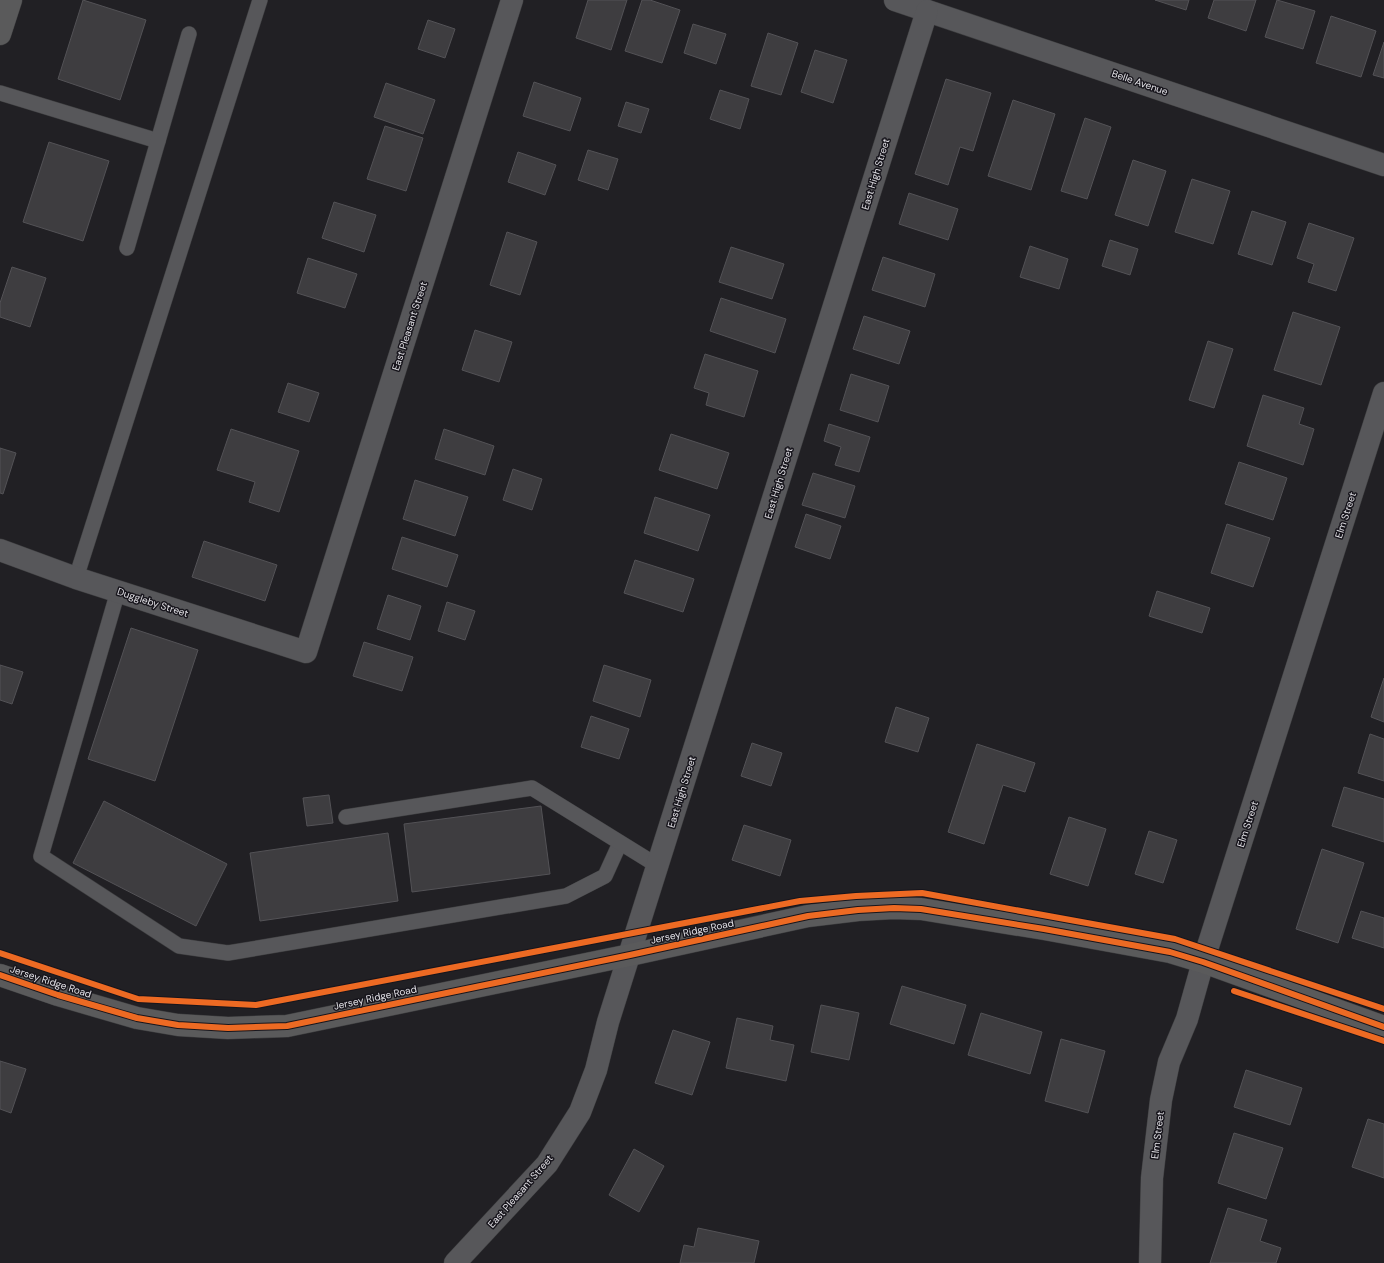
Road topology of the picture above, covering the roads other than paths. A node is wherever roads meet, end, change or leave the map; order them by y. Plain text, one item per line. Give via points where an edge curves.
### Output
1 (11, 0) edge
2 (260, 0) edge
3 (512, 0) edge
4 (895, 0) edge
5 (927, 11) junction
6 (0, 34) edge
7 (189, 34) dead end
8 (0, 93) edge
9 (158, 141) junction
10 (1384, 164) edge
11 (127, 248) dead end
12 (1384, 393) edge
13 (0, 550) edge
14 (76, 578) junction
15 (118, 591) junction
16 (306, 652) joint
17 (346, 817) dead end
18 (620, 843) junction
19 (658, 866) junction
20 (630, 955) junction
21 (1203, 962) junction
22 (0, 975) edge
23 (1384, 1027) edge
24 (455, 1263) edge
25 (1150, 1263) edge

1 - 6 street
2 - 14 lane
3 - 16 street, East Pleasant Street
4 - 5 street, Belle Avenue
5 - 10 street, Belle Avenue
5 - 19 street, East High Street
7 - 9 lane
8 - 9 lane
9 - 11 lane
12 - 21 street, Elm Street
13 - 14 street, Duggleby Street
14 - 15 street, Duggleby Street
15 - 16 street, Duggleby Street
15 - 18 lane via 41,856 179,946 228,952 566,896 605,876
17 - 18 lane via 532,788
18 - 19 lane
19 - 20 street, East High Street
20 - 21 street, Jersey Ridge Road via 808,916 894,908 920,909 1044,929 1170,952
20 - 22 street, Jersey Ridge Road via 287,1026 235,1028 178,1025 138,1018
20 - 24 street, East Pleasant Street via 608,1022 596,1070 580,1112 547,1164
21 - 23 street, Jersey Ridge Road
21 - 25 street, Elm Street via 1187,1019 1169,1062 1162,1100 1152,1178

